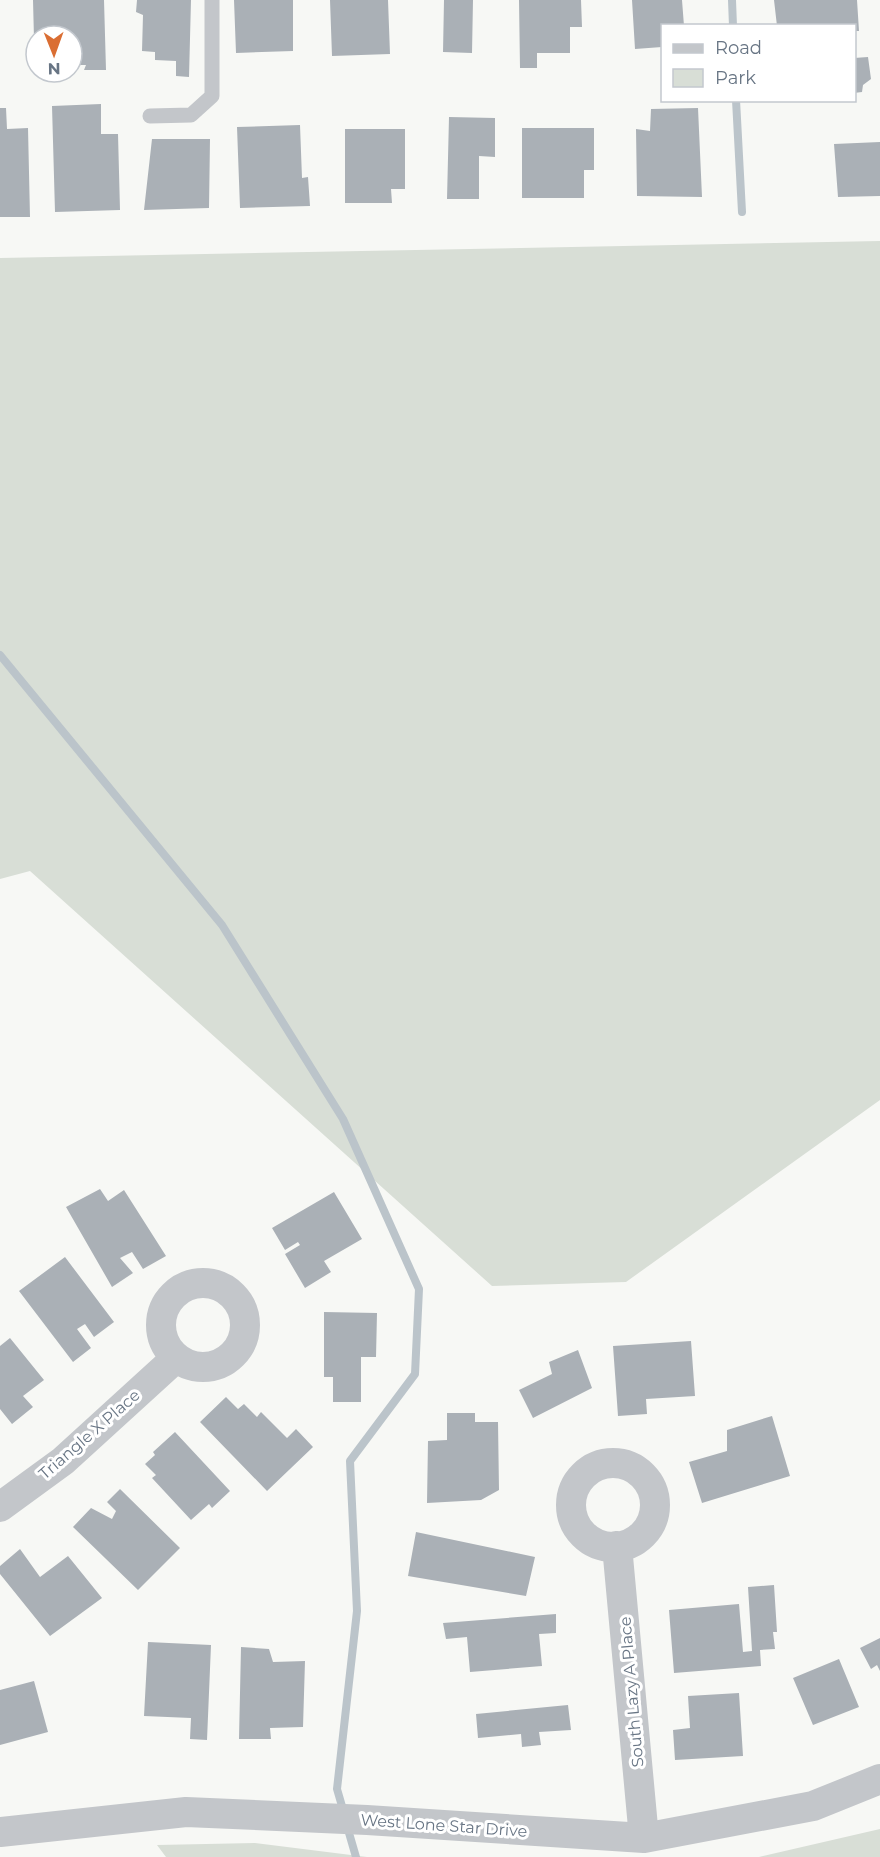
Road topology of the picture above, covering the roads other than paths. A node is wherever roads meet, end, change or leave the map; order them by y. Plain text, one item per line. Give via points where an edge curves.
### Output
1 (212, 0) edge
2 (150, 116) dead end
3 (176, 1358) dead end
4 (0, 1507) edge
5 (617, 1546) dead end
6 (880, 1779) edge
7 (0, 1832) edge
8 (644, 1838) junction

1 - 2 lane via 212,96 191,115
3 - 4 street, Triangle X Place via 63,1461
5 - 8 street, South Lazy A Place
6 - 8 street, West Lone Star Drive via 813,1806
7 - 8 street, West Lone Star Drive via 186,1812

